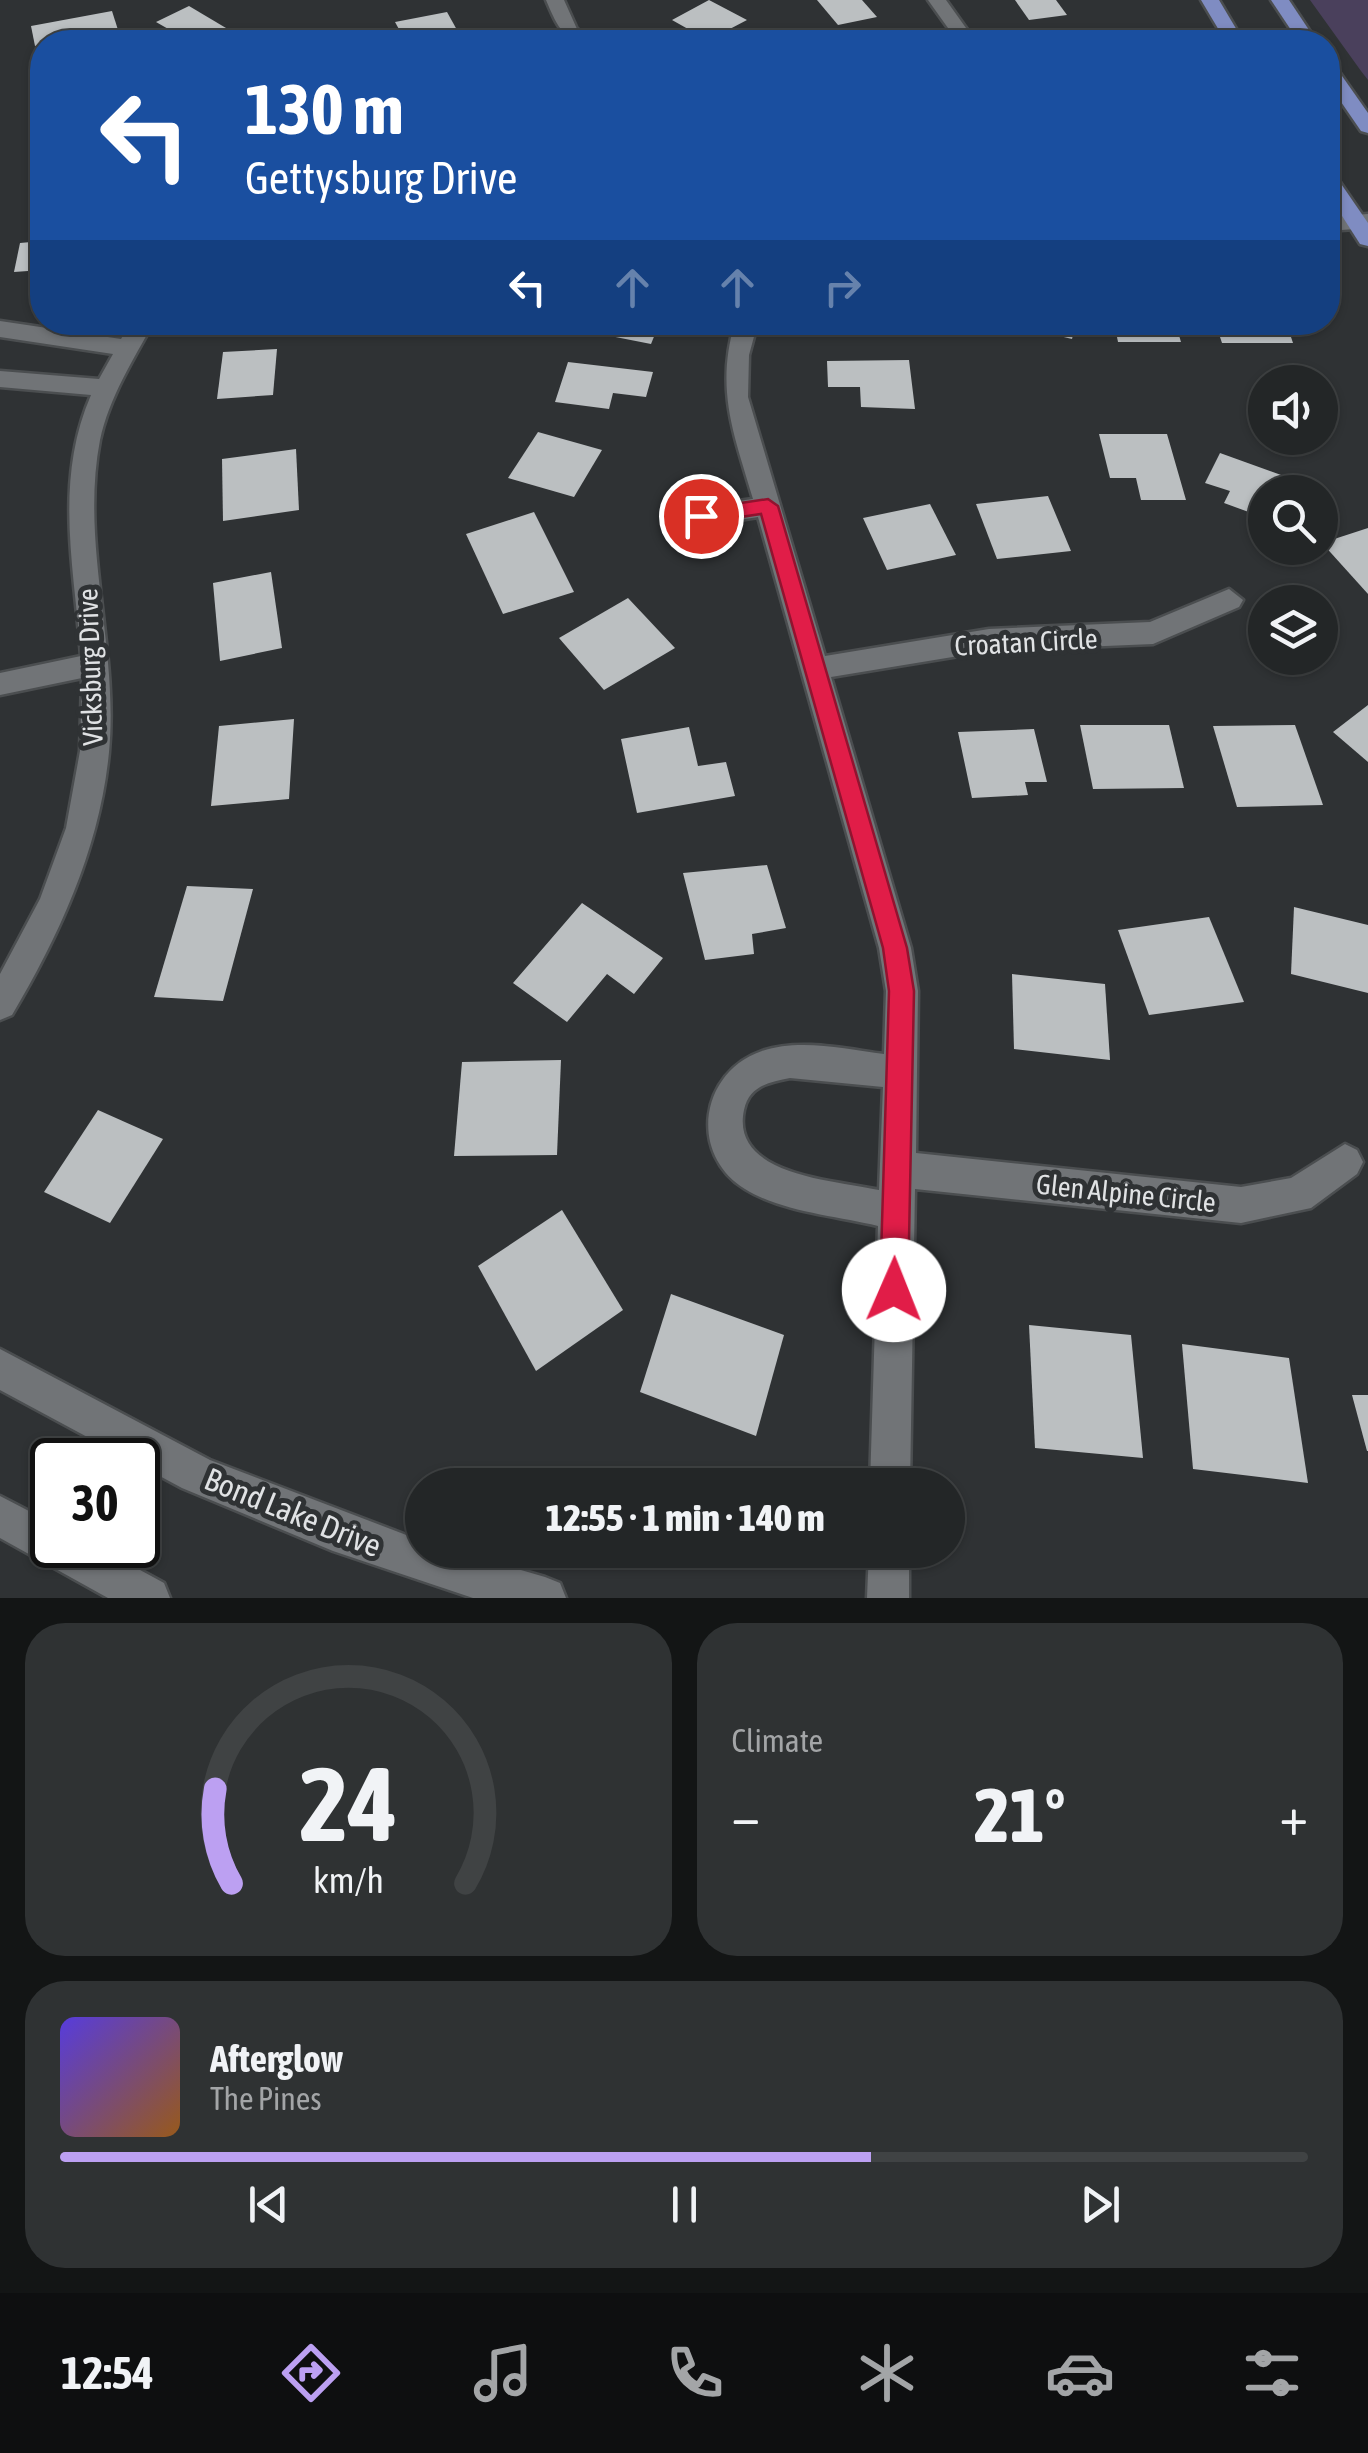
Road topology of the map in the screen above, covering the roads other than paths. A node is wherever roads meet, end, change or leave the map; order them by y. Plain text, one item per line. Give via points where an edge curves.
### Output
1 (555, 0) edge
2 (938, 0) edge
3 (1210, 0) edge
4 (1280, 0) edge
5 (568, 30) edge
6 (959, 30) edge
7 (1228, 30) edge
8 (1300, 30) edge
9 (1340, 87) edge
10 (1368, 126) edge
11 (1340, 195) edge
12 (1364, 227) edge
13 (0, 328) edge
14 (30, 333) edge
15 (45, 335) edge
16 (136, 335) edge
17 (743, 335) edge
18 (128, 348) junction
19 (0, 378) edge
20 (106, 388) junction
21 (768, 506) junction
22 (701, 516) dead end
23 (1230, 600) dead end
24 (95, 664) junction
25 (817, 668) junction
26 (0, 684) edge
27 (0, 1004) edge
28 (898, 1072) junction
29 (1345, 1162) dead end
30 (896, 1169) junction
31 (896, 1212) junction
32 (0, 1368) edge
33 (890, 1468) edge
34 (0, 1516) edge
35 (889, 1568) edge
36 (149, 1598) edge
37 (545, 1598) edge
38 (888, 1598) edge

1 - 5 street
2 - 6 street
3 - 7 main road
4 - 8 main road
9 - 10 main road
11 - 12 main road
13 - 14 street
15 - 18 street
16 - 18 street, Vicksburg Drive
17 - 21 street via 736,397
18 - 20 street, Vicksburg Drive
19 - 20 street
20 - 24 street, Vicksburg Drive via 88,438 82,486
21 - 22 street
21 - 25 street
23 - 25 street, Croatan Circle via 1154,633 990,640
24 - 26 street
24 - 27 street, Vicksburg Drive via 94,756 71,864 43,931
25 - 28 street via 895,948 902,991
28 - 30 street
28 - 31 street via 788,1061 761,1066 734,1085 724,1128 733,1154 766,1182
29 - 30 street, Glen Alpine Circle via 1298,1195 1240,1205
30 - 31 street
31 - 33 street
32 - 37 street, Bond Lake Drive via 134,1444 248,1498 454,1573
34 - 36 street
35 - 38 street

